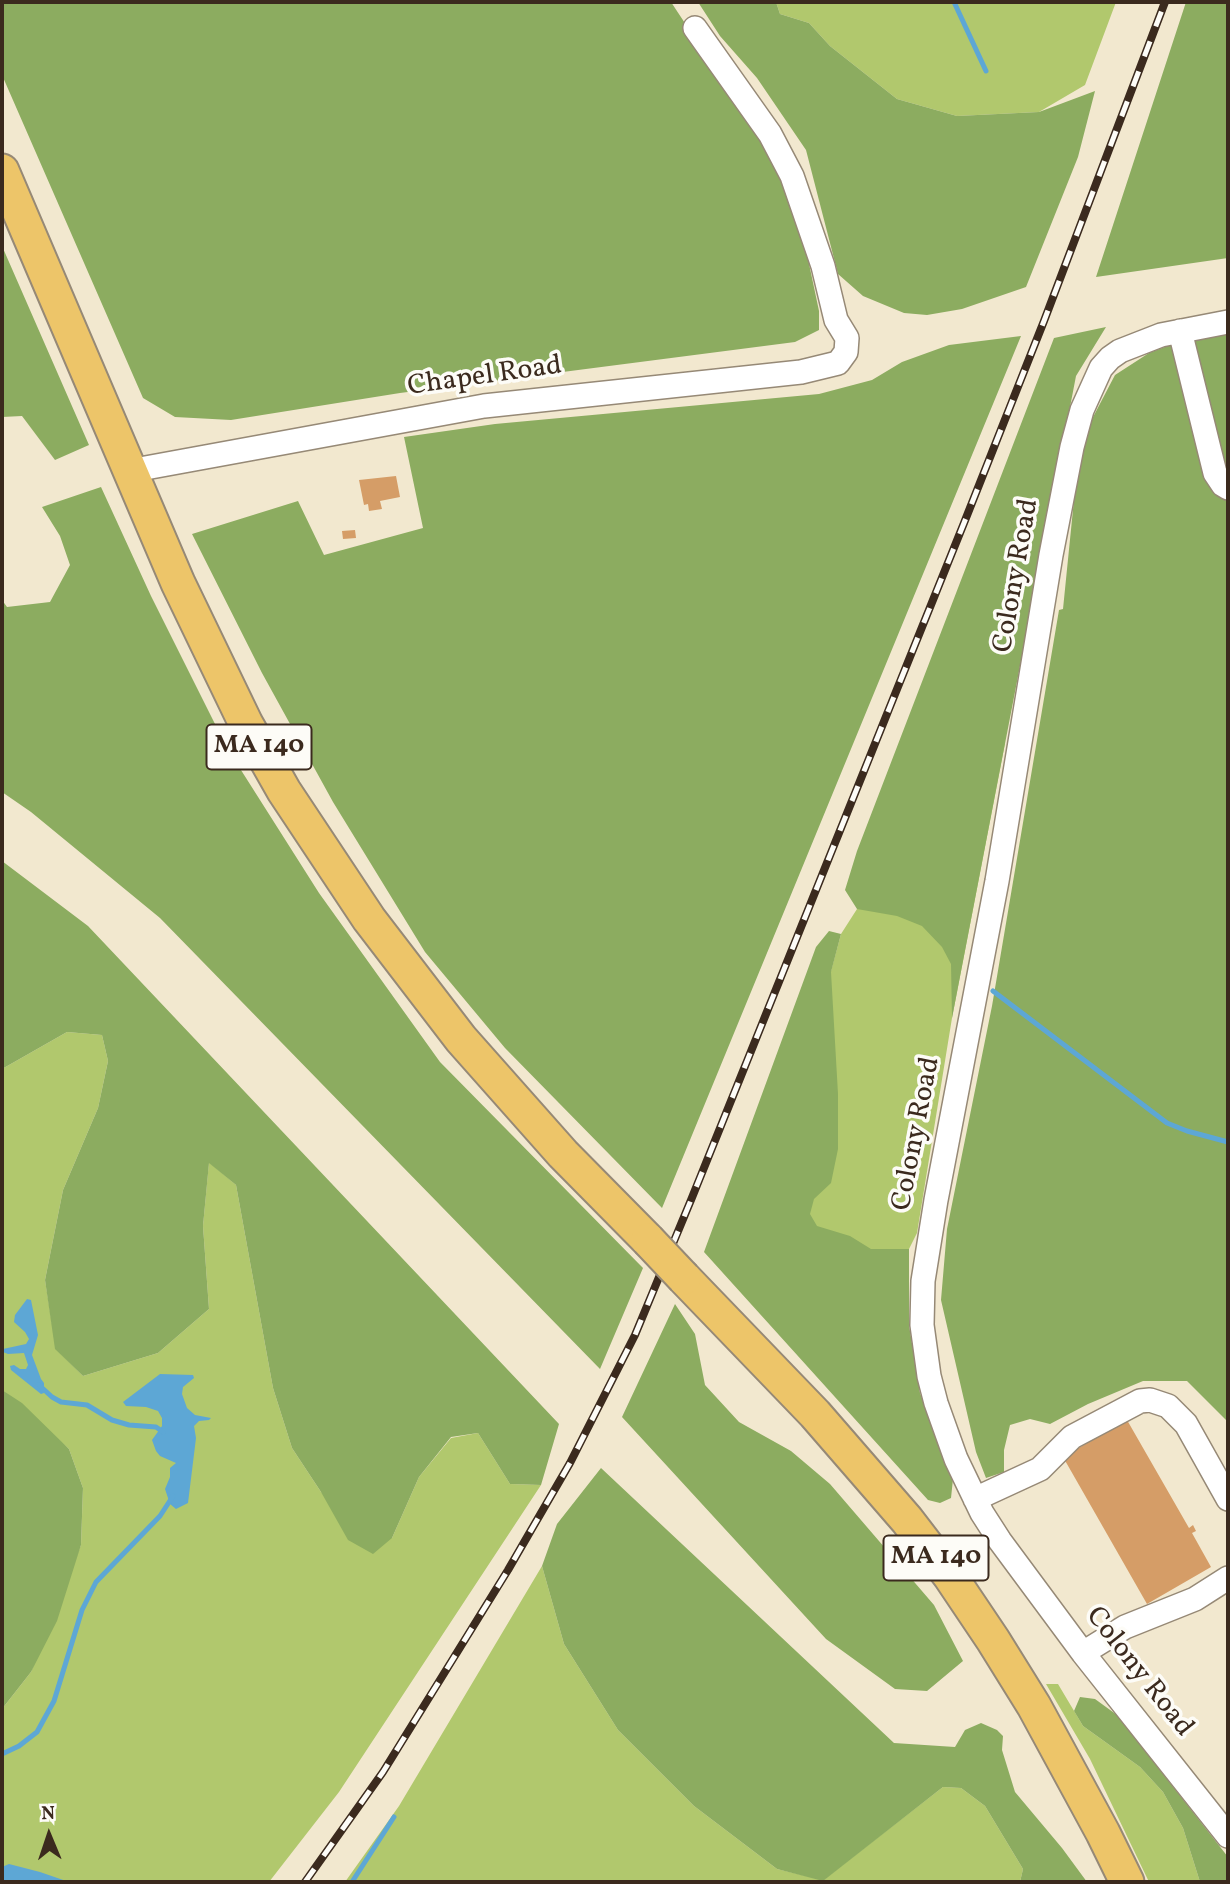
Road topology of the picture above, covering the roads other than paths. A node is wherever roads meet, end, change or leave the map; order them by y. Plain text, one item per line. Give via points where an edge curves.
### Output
1 (695, 28) dead end
2 (2, 171) edge
3 (1228, 322) edge
4 (1181, 331) junction
5 (129, 471) junction
6 (1228, 488) edge
7 (975, 1499) junction
8 (1228, 1499) edge
9 (1228, 1578) edge
10 (1083, 1653) junction
11 (1228, 1836) edge
12 (1127, 1882) edge

1 - 5 street, Chapel Road via 782,153 792,176 836,320 846,338 846,352 838,363 818,369 484,406
2 - 5 highway, MA 140
3 - 4 street
4 - 6 street via 1215,473
4 - 7 street, Colony Road via 1131,346 1105,364 1088,393 1072,447 925,1267 922,1325 929,1376 945,1431
5 - 12 highway, MA 140, bridge via 246,724 325,856 461,1039 564,1154 822,1423 907,1520 950,1576 1034,1706
7 - 8 street via 1040,1469 1072,1437 1150,1400 1168,1406 1186,1424
7 - 10 street, Colony Road via 1000,1541
9 - 10 street via 1195,1599 1125,1627
10 - 11 street, Colony Road

